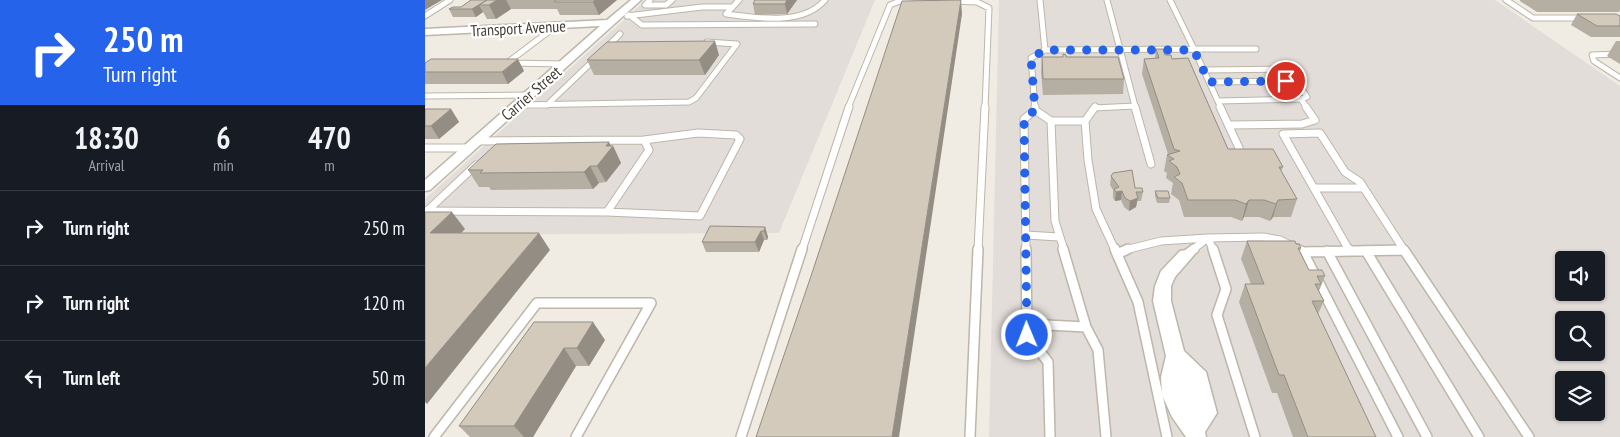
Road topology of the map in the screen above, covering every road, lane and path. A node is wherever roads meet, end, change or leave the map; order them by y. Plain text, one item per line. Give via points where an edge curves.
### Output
1 (450, 0) edge
2 (636, 0) edge
3 (650, 0) edge
4 (672, 0) edge
5 (739, 0) edge
6 (825, 0) edge
7 (1041, 0) edge
8 (1107, 0) edge
9 (1170, 0) edge
10 (1506, 0) edge
11 (919, 1) edge
12 (939, 1) edge
13 (664, 5) junction
14 (732, 7) junction
15 (708, 8) junction
16 (661, 10) junction
17 (643, 14) junction
18 (425, 16) edge
19 (619, 18) junction
20 (1587, 18) edge
21 (815, 24) dead end
22 (555, 26) junction
23 (426, 33) edge
24 (620, 34) dead end
25 (701, 42) edge
26 (1256, 49) dead end
27 (1045, 50) junction
28 (1120, 50) junction
29 (1194, 50) junction
30 (1620, 54) edge
31 (564, 64) junction
32 (1203, 70) junction
33 (1620, 78) edge
34 (1286, 81) dead end
35 (1209, 82) junction
36 (529, 95) junction
37 (425, 96) edge
38 (1301, 99) junction
39 (1218, 101) junction
40 (547, 105) junction
41 (517, 106) junction
42 (1135, 106) junction
43 (1035, 110) junction
44 (1051, 120) junction
45 (1085, 121) junction
46 (1229, 125) junction
47 (644, 140) junction
48 (502, 141) junction
49 (473, 144) junction
50 (495, 147) edge
51 (425, 148) edge
52 (1239, 148) edge
53 (482, 160) edge
54 (1151, 164) dead end
55 (425, 187) edge
56 (1313, 188) junction
57 (1363, 188) junction
58 (426, 211) edge
59 (607, 212) junction
60 (1026, 235) junction
61 (1059, 236) junction
62 (1208, 238) junction
63 (1404, 250) junction
64 (1327, 251) junction
65 (1349, 251) junction
66 (1366, 251) junction
67 (1303, 252) junction
68 (1117, 254) junction
69 (1186, 255) joint
70 (1027, 324) junction
71 (1086, 327) junction
72 (1176, 355) junction
73 (1195, 434) edge
74 (434, 437) edge
75 (576, 437) edge
76 (741, 437) edge
77 (971, 437) edge
78 (1050, 437) edge
79 (1106, 437) edge
80 (1167, 437) edge
81 (1255, 437) edge
82 (1398, 437) edge
83 (1427, 437) edge
84 (1479, 437) edge
85 (1529, 437) edge

1 - 18 lane
2 - 19 street, Carrier Street
3 - 13 lane via 645,5
4 - 13 lane
5 - 14 lane
6 - 14 lane via 806,14 770,17 726,14
7 - 27 lane
8 - 28 lane
9 - 29 lane
10 - 20 lane via 1533,18
11 - 76 lane via 890,5 873,43 847,112
12 - 77 lane via 977,0 989,8
13 - 16 lane
14 - 15 lane
15 - 16 lane
15 - 17 lane
16 - 17 lane
17 - 19 lane
19 - 21 lane via 642,25
19 - 22 street, Transport Avenue
19 - 31 street, Carrier Street
22 - 23 street, Transport Avenue
22 - 31 lane via 507,64
24 - 40 lane
25 - 40 lane via 737,44 706,87 689,102
26 - 29 lane
27 - 28 lane
27 - 43 lane via 1031,58
28 - 29 lane
28 - 42 lane
29 - 32 lane
30 - 33 lane via 1592,55 1594,61
31 - 36 street, Carrier Street
32 - 35 lane
32 - 38 lane via 1289,69 1307,97
34 - 35 lane
35 - 39 lane
36 - 37 lane
36 - 41 street, Carrier Street
38 - 39 lane
38 - 46 lane via 1315,120 1302,124
39 - 46 lane
40 - 41 lane
41 - 49 street, Carrier Street
42 - 45 lane via 1095,107
42 - 54 lane
43 - 44 lane
43 - 60 lane via 1024,119
44 - 45 lane
44 - 61 lane via 1055,221
45 - 68 lane via 1096,209
46 - 52 lane
47 - 48 lane
47 - 59 lane via 649,150
47 - 59 lane via 698,133 736,135 740,139 700,216
48 - 49 lane
48 - 50 lane
49 - 51 lane
49 - 55 street, Carrier Street
53 - 58 lane
56 - 57 lane
56 - 57 lane via 1283,134 1320,134 1345,172
56 - 65 lane
57 - 63 lane
58 - 59 lane
60 - 61 lane
60 - 70 lane
61 - 71 lane
62 - 67 lane via 1280,240
62 - 68 lane via 1134,245
62 - 69 lane
62 - 81 lane via 1226,289 1217,315
63 - 66 lane
63 - 85 lane
64 - 65 lane
64 - 67 lane
64 - 83 lane
65 - 66 lane
66 - 84 lane
67 - 82 lane
68 - 80 lane via 1138,302
69 - 72 street via 1172,266 1161,288
70 - 71 lane
70 - 78 lane via 1027,335 1048,362
71 - 79 lane via 1098,350
72 - 73 street via 1169,377 1172,394 1178,412
72 - 73 street via 1199,378 1207,413
74 - 75 lane via 537,303 651,303

